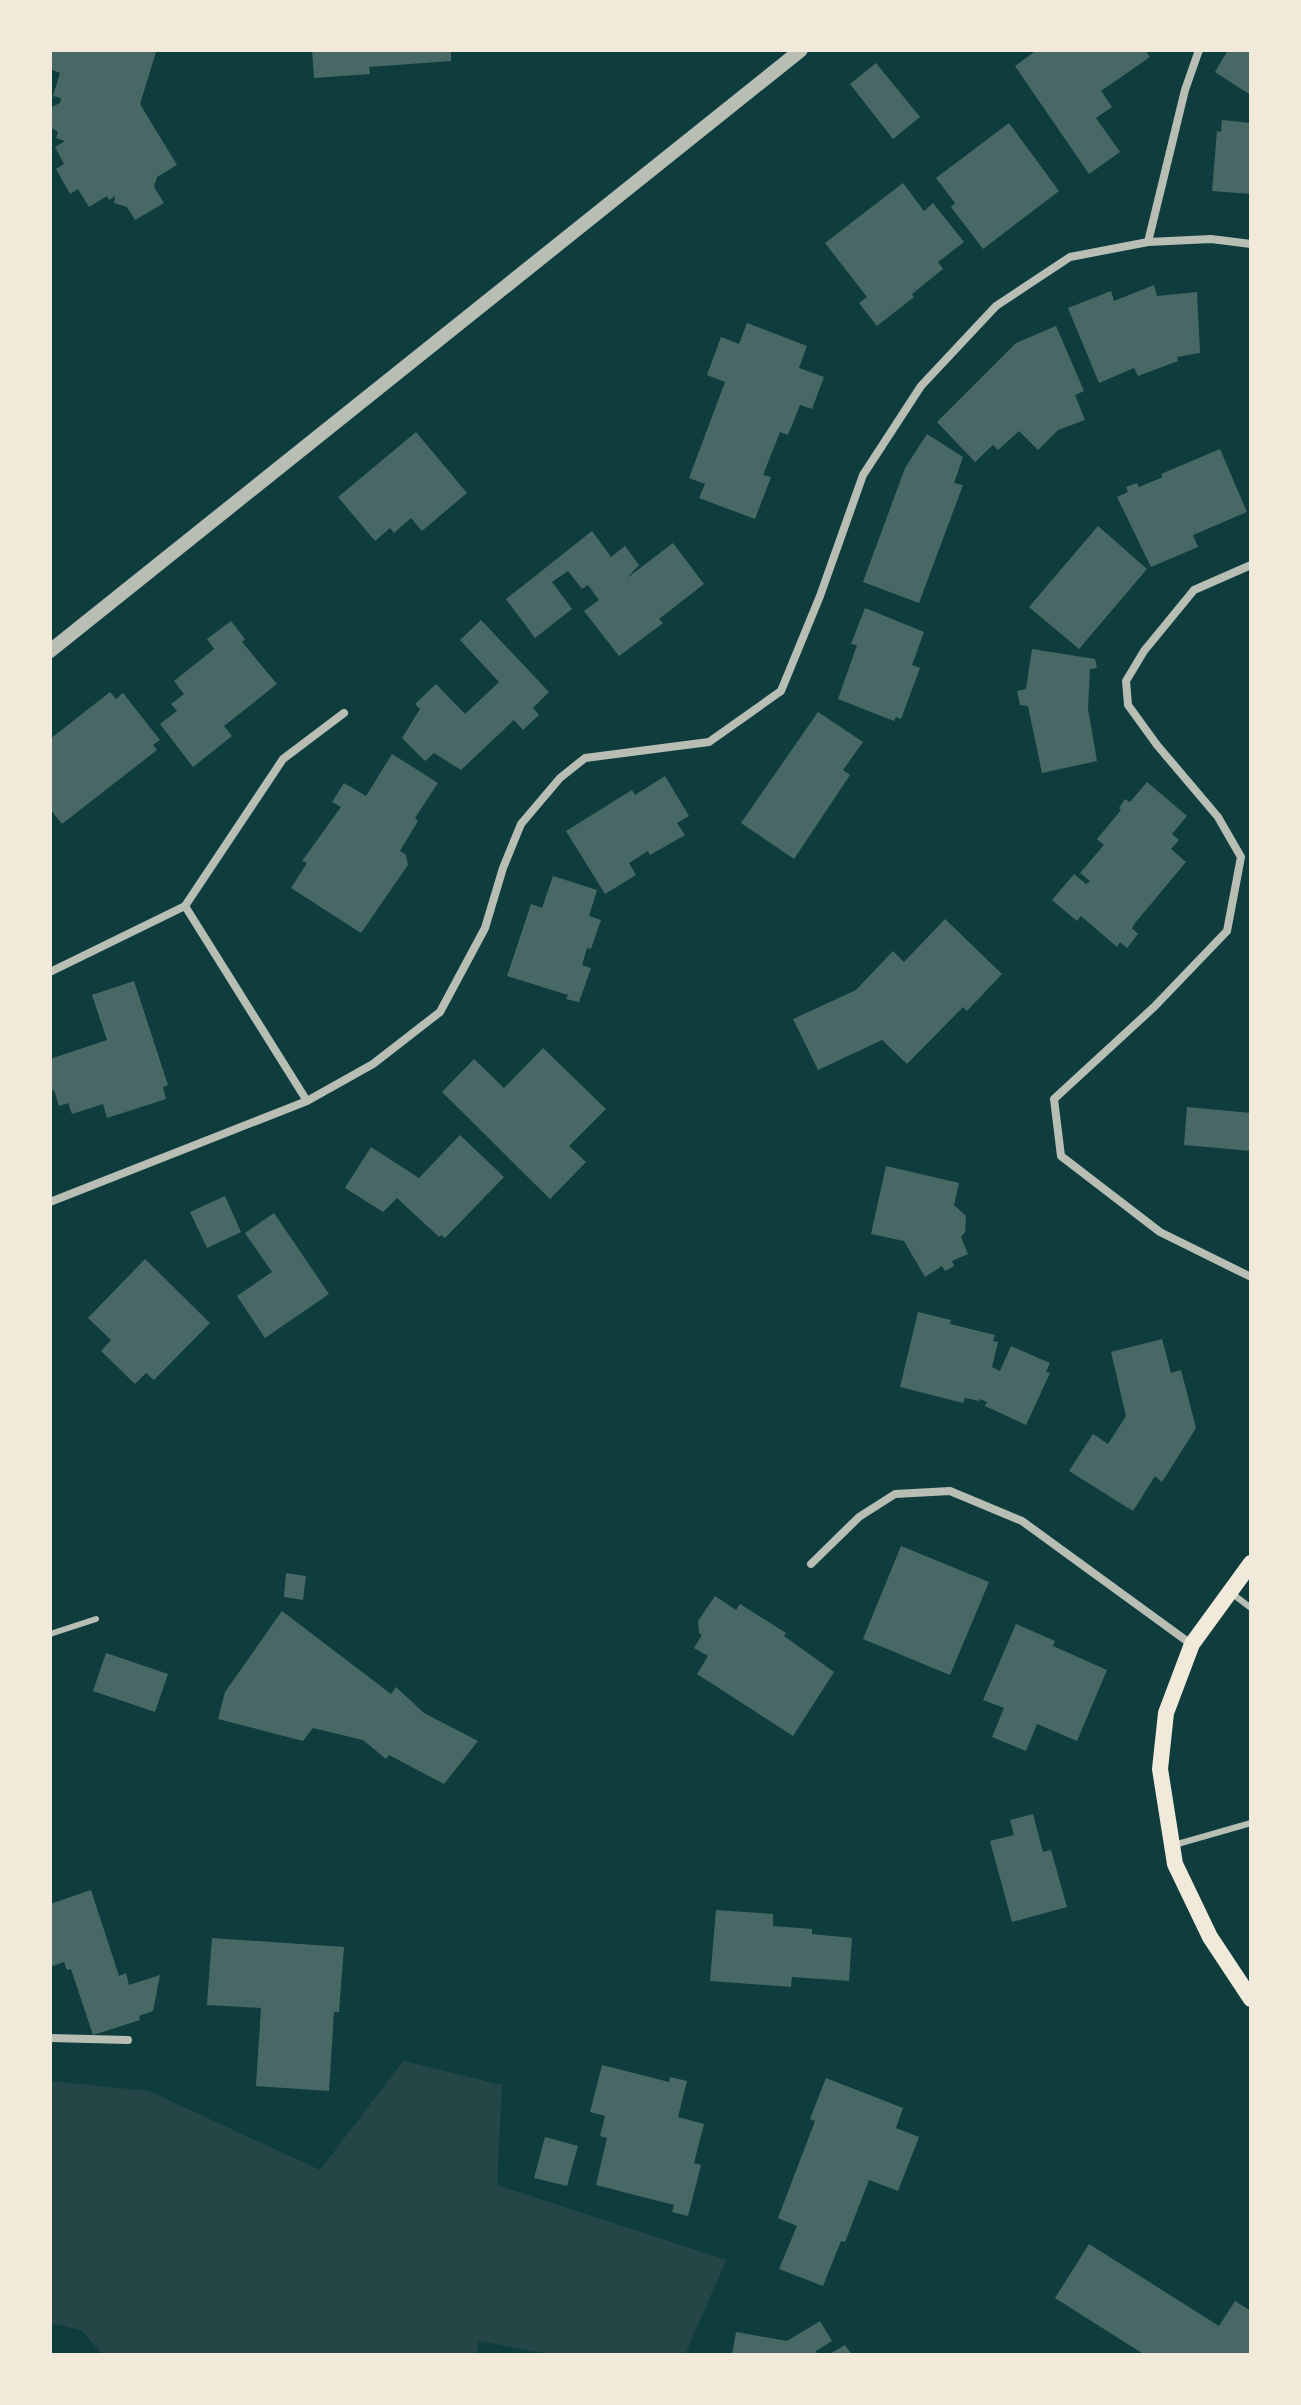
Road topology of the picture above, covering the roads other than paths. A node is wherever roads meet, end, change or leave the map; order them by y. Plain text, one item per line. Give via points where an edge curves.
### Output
1 (801, 50) edge
2 (1199, 50) edge
3 (1148, 242) junction
4 (1251, 244) edge
5 (1251, 565) edge
6 (50, 651) edge
7 (344, 713) dead end
8 (185, 906) junction
9 (50, 972) edge
10 (307, 1101) junction
11 (50, 1202) edge
12 (1251, 1277) edge
13 (1251, 1563) edge
14 (811, 1564) dead end
15 (1230, 1592) junction
16 (1251, 1608) edge
17 (96, 1619) dead end
18 (50, 1634) edge
19 (1192, 1644) junction
20 (1251, 1823) edge
21 (1172, 1846) junction
22 (1251, 1999) edge
23 (50, 2038) edge
24 (128, 2040) dead end

1 - 6 street
2 - 3 street
3 - 4 street via 1211,239
3 - 10 street via 1070,257 996,306 921,386 863,475 781,691 709,742 585,758 560,778 521,824 485,928 440,1012 373,1064
5 - 12 street via 1194,590 1126,681 1128,705 1218,817 1241,857 1227,931 1054,1099 1061,1156 1160,1232
7 - 8 street via 283,759
8 - 9 street
8 - 10 street
10 - 11 street
13 - 15 main road
14 - 19 street via 859,1517 895,1494 950,1491 1022,1521
15 - 16 lane
15 - 19 main road
17 - 18 lane
19 - 21 main road via 1166,1713 1160,1769
20 - 21 lane
21 - 22 main road via 1175,1864 1210,1937
23 - 24 street

